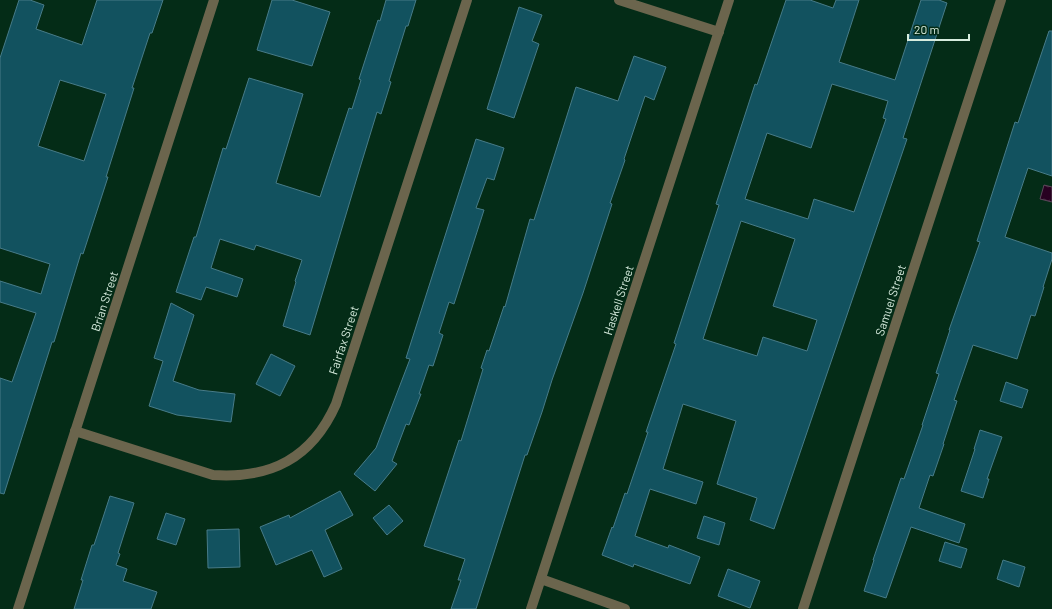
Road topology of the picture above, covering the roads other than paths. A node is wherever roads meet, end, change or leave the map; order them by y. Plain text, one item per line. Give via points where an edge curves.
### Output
1 (214, 0) edge
2 (467, 0) edge
3 (620, 0) edge
4 (729, 0) edge
5 (1001, 0) edge
6 (719, 32) junction
7 (75, 431) junction
8 (541, 579) junction
9 (18, 609) edge
10 (531, 609) edge
11 (625, 609) edge
12 (803, 609) edge

1 - 7 street, Brian Street
2 - 7 street, Fairfax Street via 336,404 330,419 318,436 301,453 280,466 256,474 231,476 213,475
3 - 6 street
4 - 6 street, Haskell Street
5 - 12 street, Samuel Street
6 - 8 street, Haskell Street
7 - 9 street, Brian Street
8 - 10 street, Haskell Street
8 - 11 street

